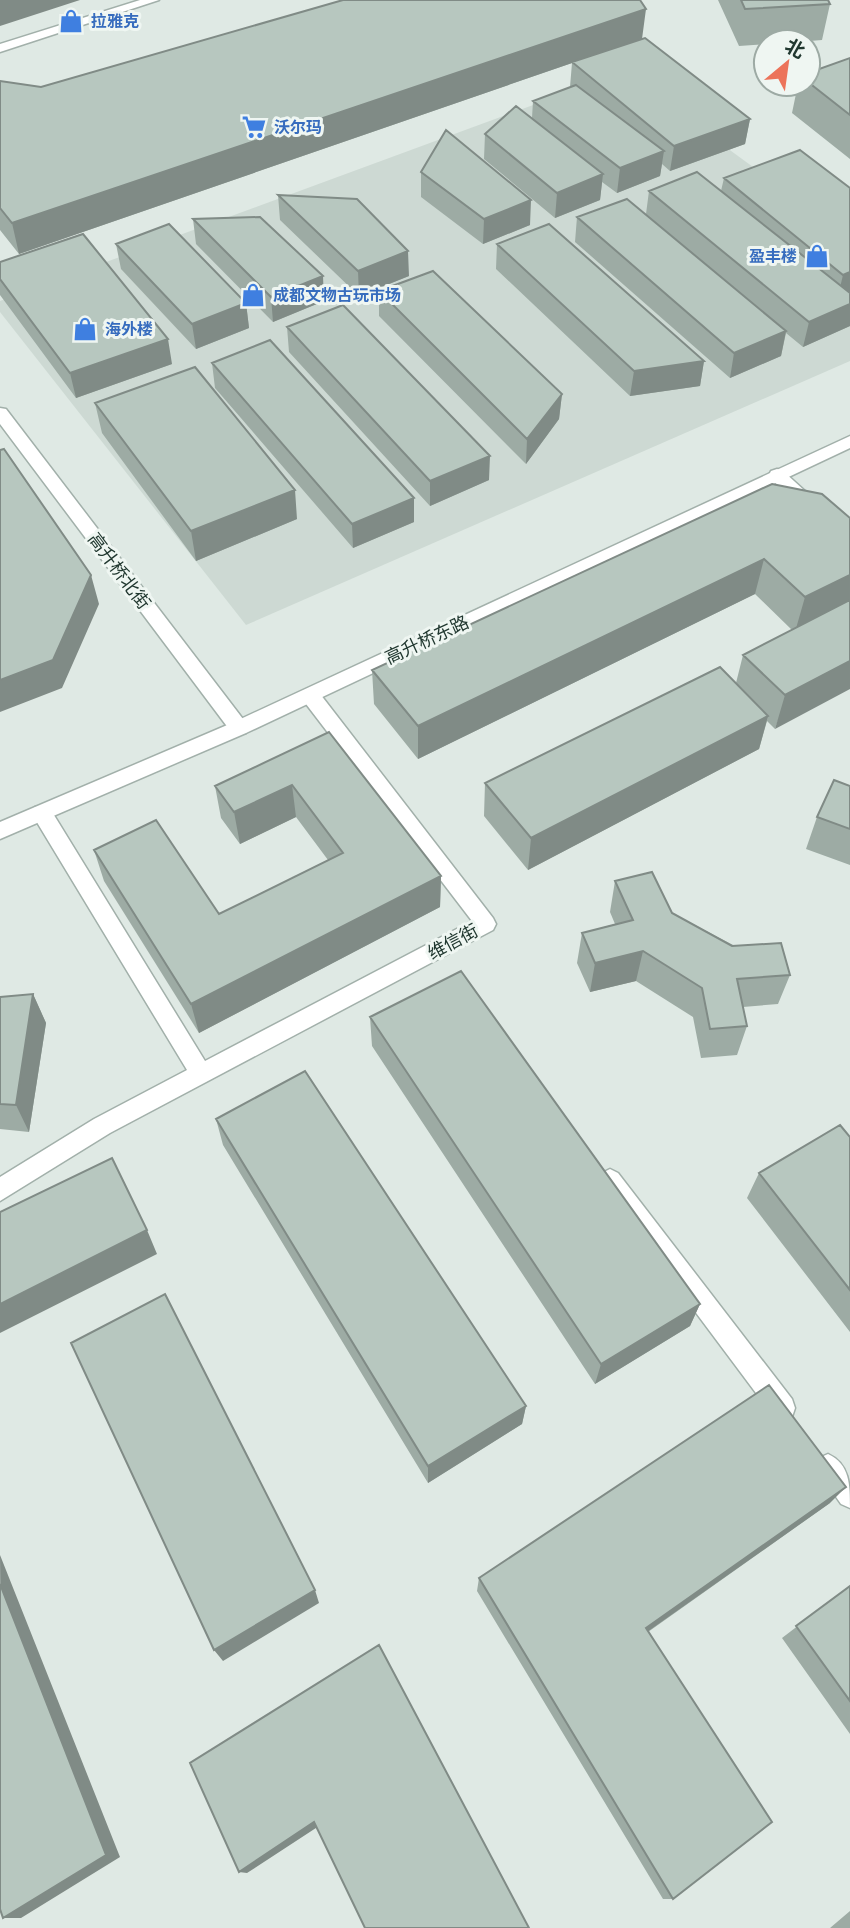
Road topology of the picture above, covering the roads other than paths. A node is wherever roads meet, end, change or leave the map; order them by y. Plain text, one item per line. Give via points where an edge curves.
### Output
1 (153, 0) edge
2 (0, 48) edge
3 (0, 413) edge
4 (850, 441) edge
5 (777, 475) junction
6 (850, 542) edge
7 (310, 695) junction
8 (239, 728) junction
9 (42, 813) junction
10 (0, 831) edge
11 (201, 1074) junction
12 (592, 1157) edge
13 (0, 1190) edge
14 (800, 1430) edge
15 (817, 1451) edge
16 (850, 1495) edge

1 - 2 street
3 - 8 street, 高升桥北街
4 - 5 street, 高升桥东路
5 - 6 street
5 - 7 street, 高升桥东路
7 - 8 street, 高升桥东路
7 - 11 street, 维信街 via 486,925
8 - 9 street, 高升桥东路
9 - 10 street, 高升桥东路
9 - 11 street
11 - 13 street, 维信街 via 102,1126
12 - 14 street
15 - 16 street

